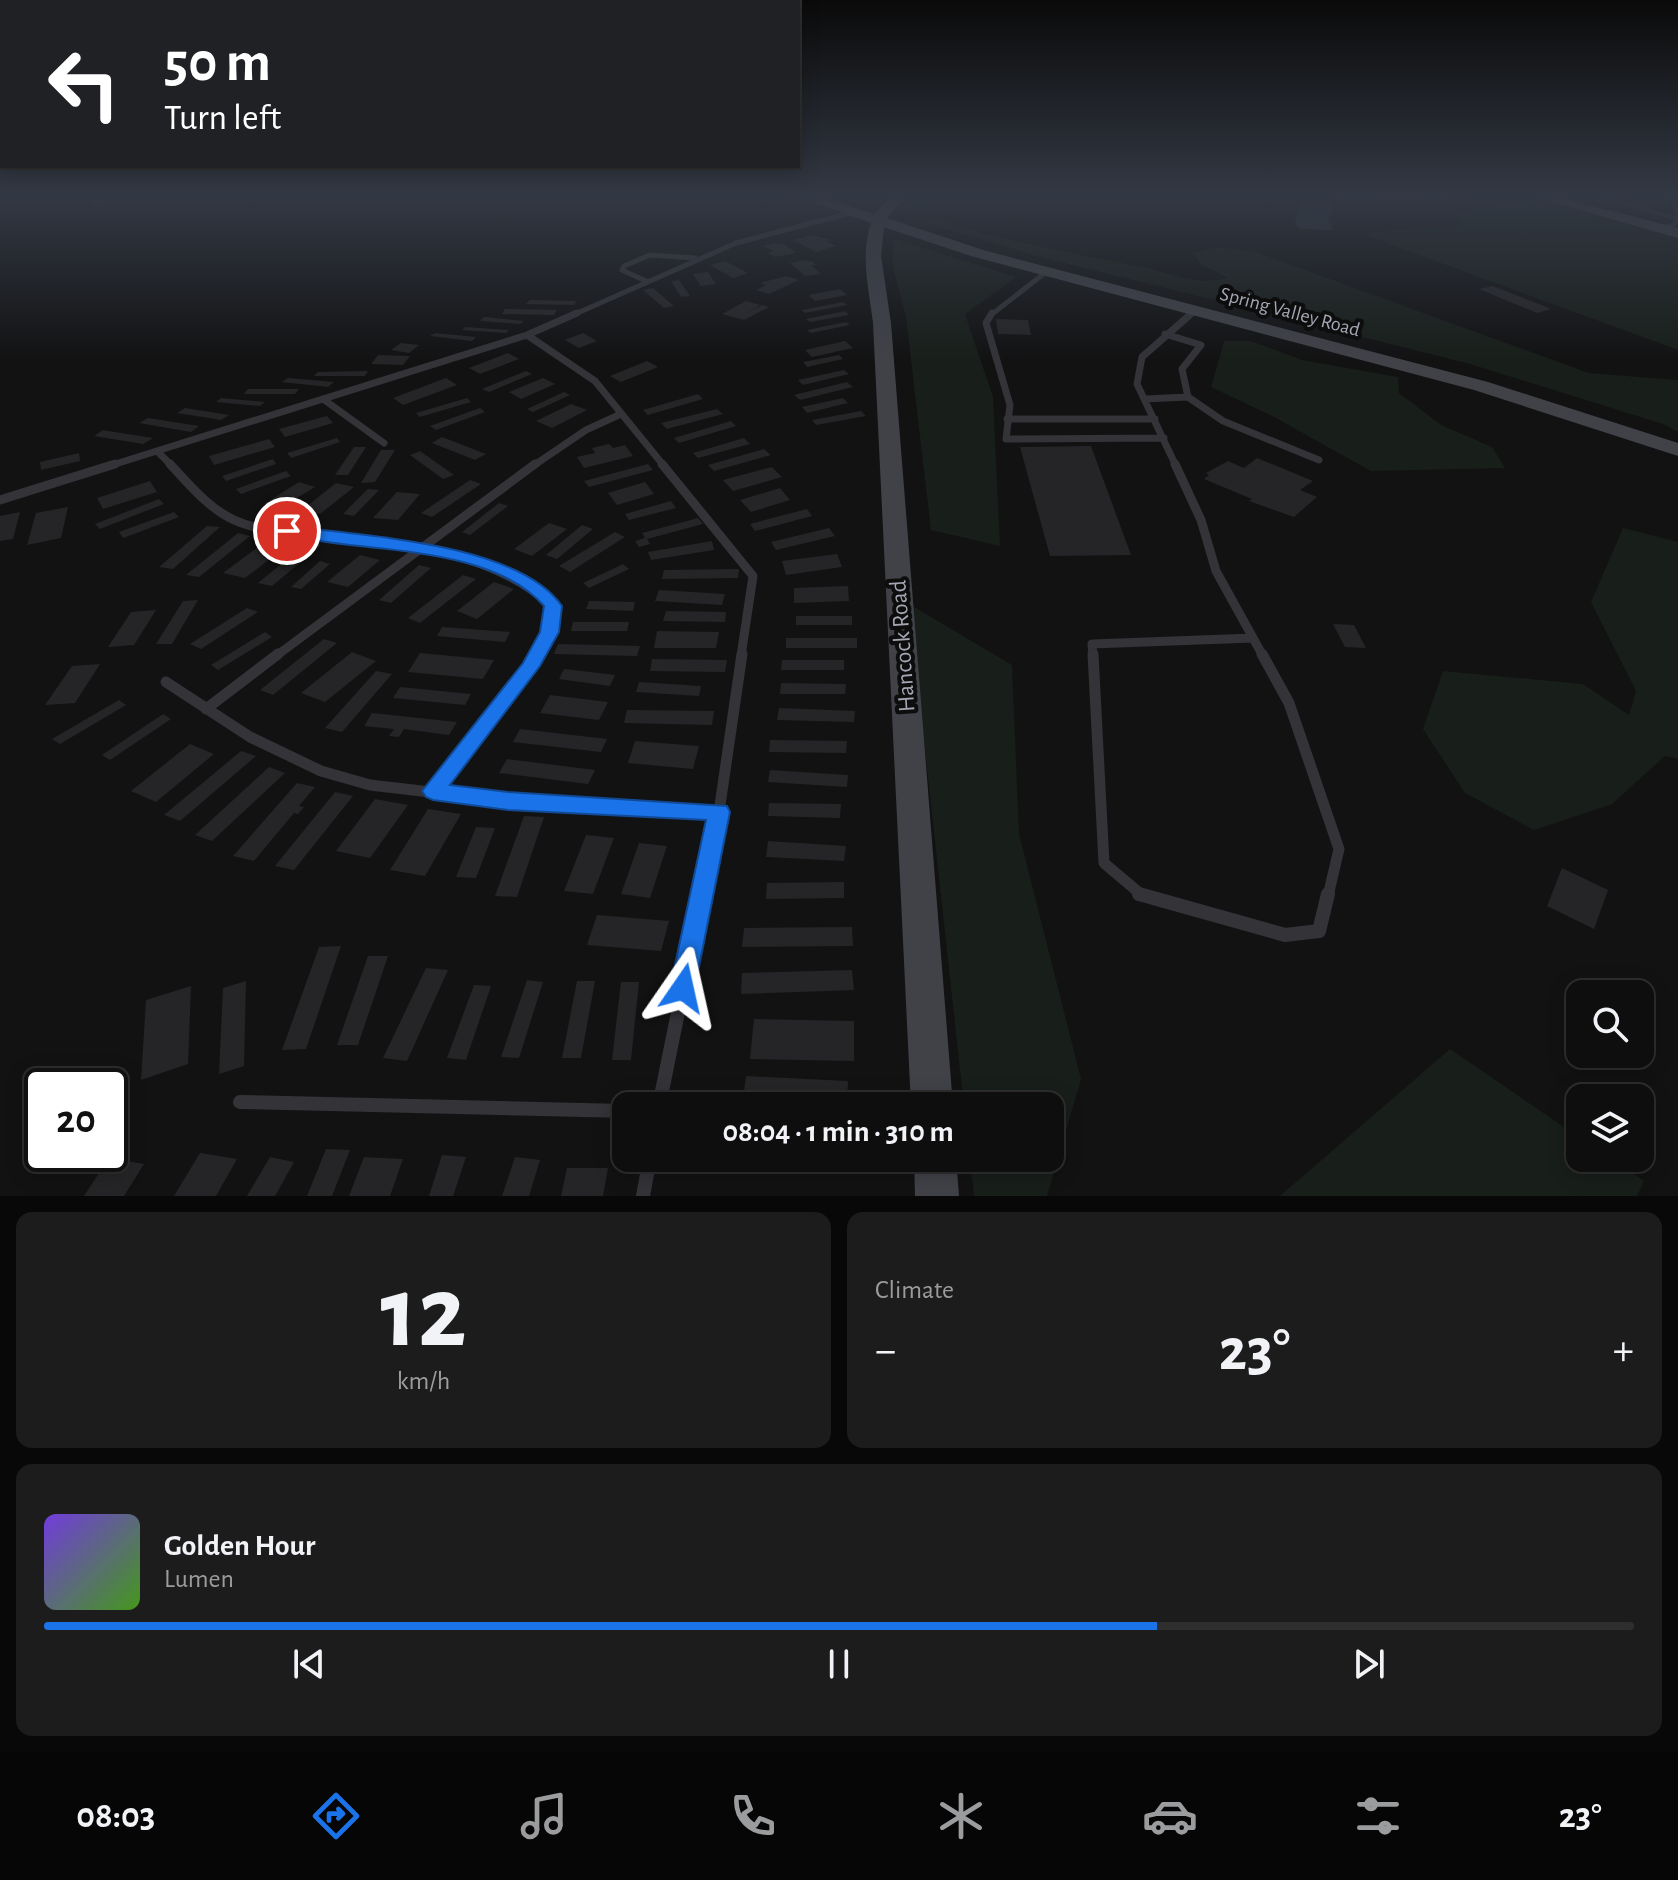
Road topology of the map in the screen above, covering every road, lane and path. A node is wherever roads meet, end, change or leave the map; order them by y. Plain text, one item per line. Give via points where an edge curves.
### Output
1 (719, 250) edge
2 (877, 250) edge
3 (984, 250) edge
4 (696, 258) junction
5 (1046, 272) junction
6 (646, 281) junction
7 (1195, 310) junction
8 (1165, 334) junction
9 (527, 335) junction
10 (1188, 397) junction
11 (323, 399) junction
12 (1145, 399) junction
13 (621, 414) junction
14 (1007, 419) junction
15 (1155, 419) junction
16 (1164, 438) junction
17 (384, 443) dead end
18 (1678, 450) edge
19 (158, 452) junction
20 (1319, 460) dead end
21 (0, 500) edge
22 (418, 548) junction
23 (1253, 638) junction
24 (166, 682) dead end
25 (206, 709) junction
26 (433, 791) junction
27 (719, 812) junction
28 (662, 1092) edge
29 (931, 1092) edge
30 (240, 1102) dead end
31 (612, 1111) edge
32 (647, 1172) edge
33 (936, 1172) edge
34 (643, 1196) edge
35 (937, 1196) edge

1 - 4 lane
2 - 29 street, Hancock Road
3 - 5 street, Spring Valley Road
4 - 6 lane
4 - 6 lane via 650,255 624,266 628,275
5 - 7 street, Spring Valley Road
5 - 14 lane via 986,323 1010,405
6 - 9 lane
7 - 8 lane
7 - 18 street, Spring Valley Road via 1481,386
8 - 10 lane via 1201,345 1182,369
8 - 12 lane via 1142,357 1137,384
9 - 11 lane
9 - 13 lane via 595,381
10 - 12 lane
10 - 20 lane via 1223,421
11 - 17 lane
11 - 19 lane
12 - 15 lane
13 - 22 lane via 558,449
13 - 27 lane via 753,576
14 - 15 lane
14 - 16 lane via 1006,439
15 - 16 lane
16 - 23 lane via 1201,520 1216,571
19 - 21 lane
19 - 22 lane via 205,503 244,525
22 - 25 lane
22 - 26 lane via 513,574 538,588 553,606 549,632 530,666
23 - 23 lane via 1289,703 1339,849 1319,931 1285,935 1141,895 1104,863 1092,644
24 - 25 lane
25 - 26 lane via 321,771 370,785
26 - 27 lane via 508,801
27 - 28 lane
30 - 31 lane
32 - 34 lane
33 - 35 street

